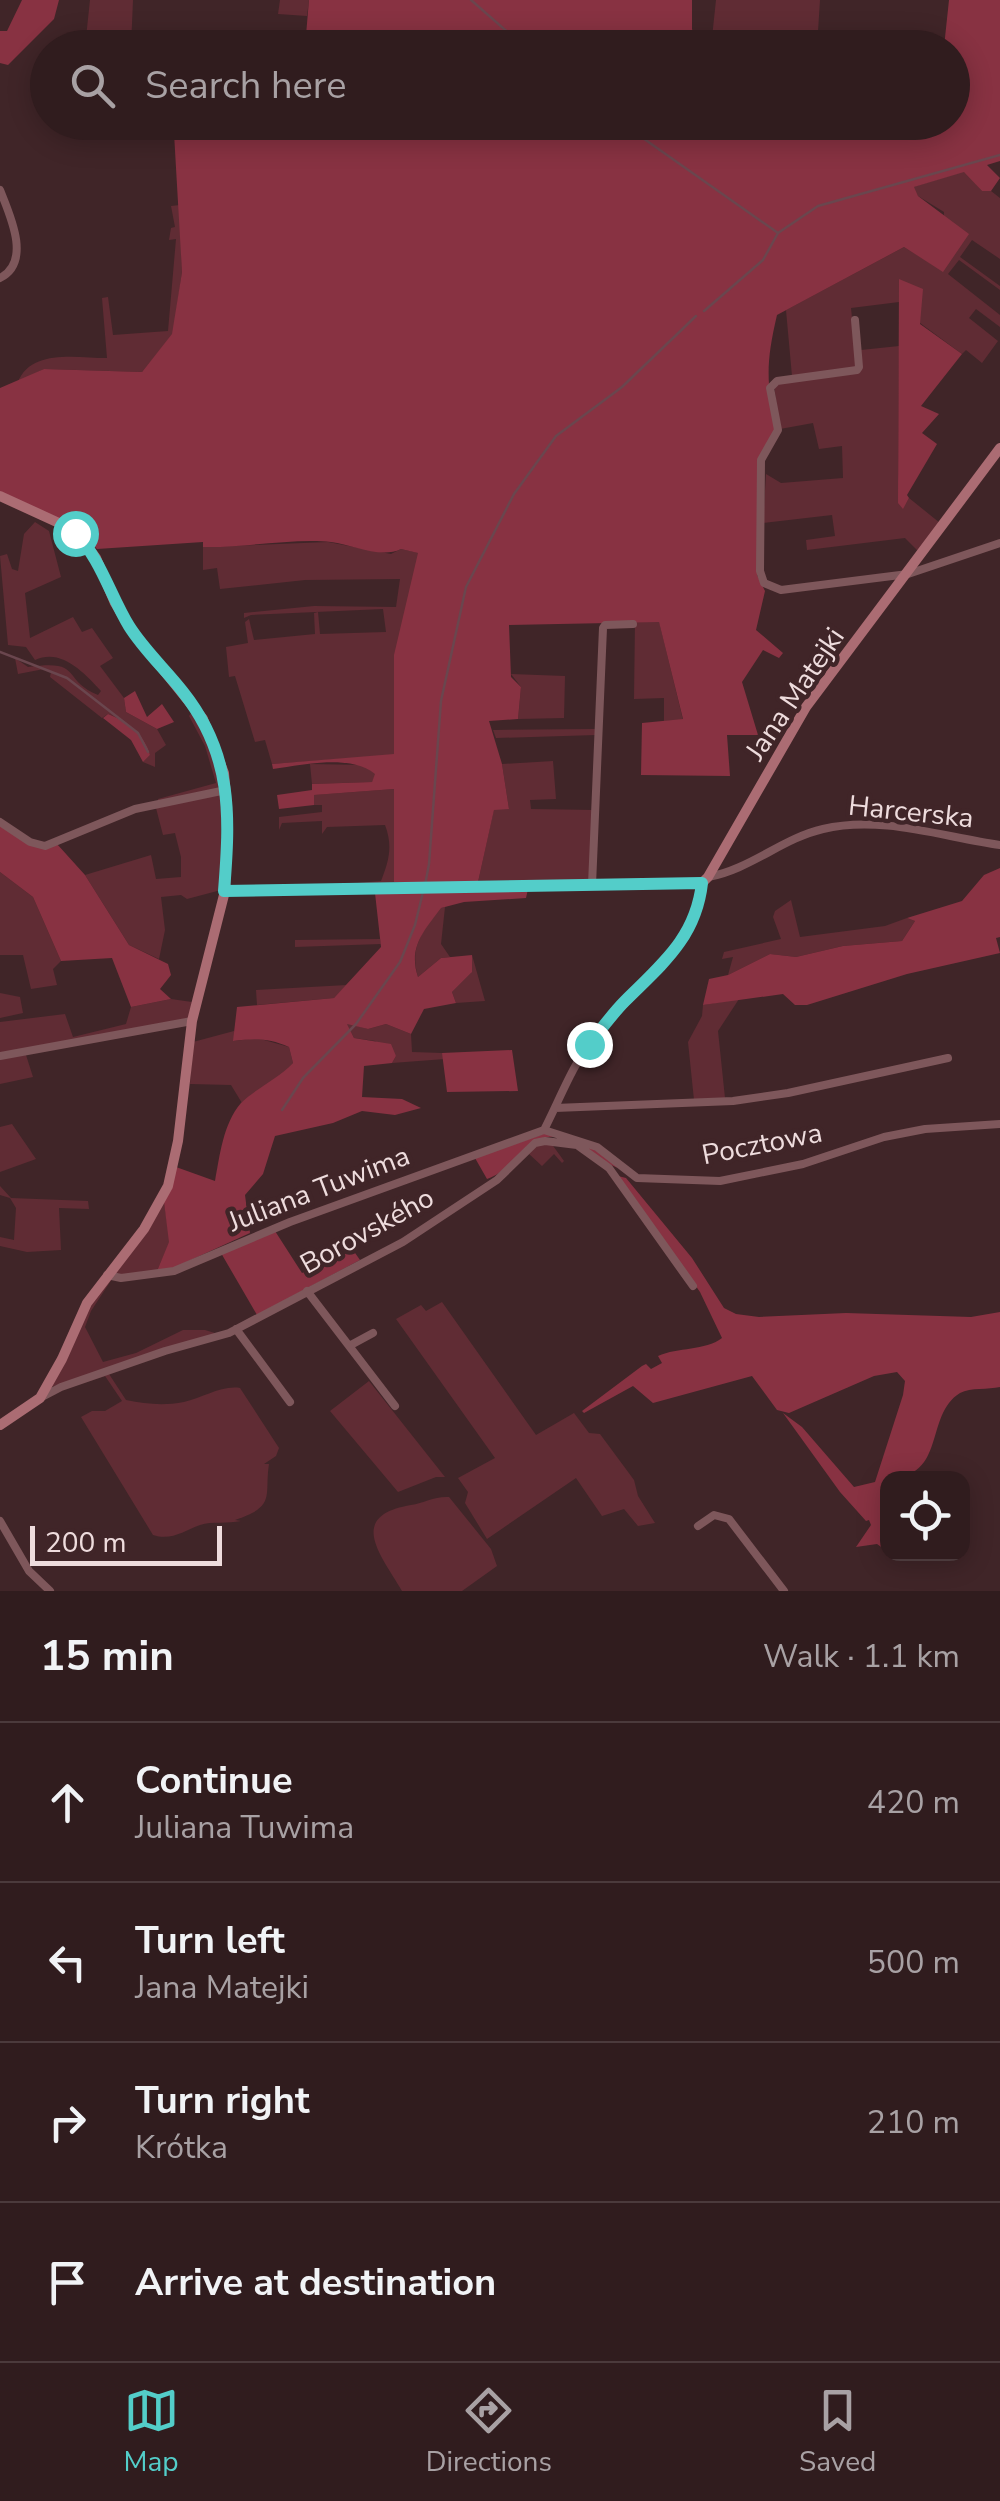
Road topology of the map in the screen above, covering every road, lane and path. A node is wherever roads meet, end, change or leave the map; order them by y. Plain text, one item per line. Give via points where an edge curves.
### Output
1 (0, 190) edge
2 (0, 278) edge
3 (855, 320) dead end
4 (1000, 448) edge
5 (0, 496) edge
6 (1000, 543) edge
7 (908, 574) junction
8 (633, 624) dead end
9 (226, 790) junction
10 (0, 822) edge
11 (1000, 844) edge
12 (705, 880) junction
13 (592, 885) junction
14 (224, 891) junction
15 (192, 1021) junction
16 (0, 1056) edge
17 (948, 1058) dead end
18 (555, 1108) junction
19 (1000, 1124) edge
20 (544, 1130) junction
21 (108, 1275) junction
22 (692, 1286) dead end
23 (306, 1291) junction
24 (236, 1330) junction
25 (373, 1333) dead end
26 (348, 1346) junction
27 (52, 1387) junction
28 (290, 1402) dead end
29 (395, 1406) dead end
30 (0, 1424) edge
31 (0, 1521) edge
32 (698, 1526) dead end
33 (780, 1589) edge
34 (50, 1591) edge

1 - 2 street via 16,237 14,266
3 - 7 street via 857,370 776,380 770,388 778,430 760,460 760,571 764,583 781,590
4 - 7 street, Jana Matejki
5 - 9 street via 61,524 85,543 132,632 203,720
6 - 7 street
7 - 12 street, Jana Matejki via 806,707
8 - 13 street via 603,628
9 - 10 street via 135,810 45,846
9 - 14 street
11 - 12 street, Harcerska via 893,827 835,827
12 - 13 street
12 - 18 street via 664,966 589,1044
13 - 14 street
14 - 15 street
15 - 16 street
15 - 21 street via 168,1186
17 - 18 street, Pocztowa via 733,1101
18 - 20 street
19 - 20 street, Pocztowa via 884,1137 803,1164 720,1180 637,1178 597,1147
20 - 21 street, Juliana Tuwima via 174,1271
21 - 27 street via 87,1303
22 - 23 street, Borovského via 609,1168 577,1145 545,1141 403,1242
23 - 24 street, Borovského
23 - 26 street
24 - 27 street, Borovského
24 - 28 street
25 - 26 street
26 - 29 street
27 - 30 street
31 - 34 street
32 - 33 street via 714,1516 729,1518

